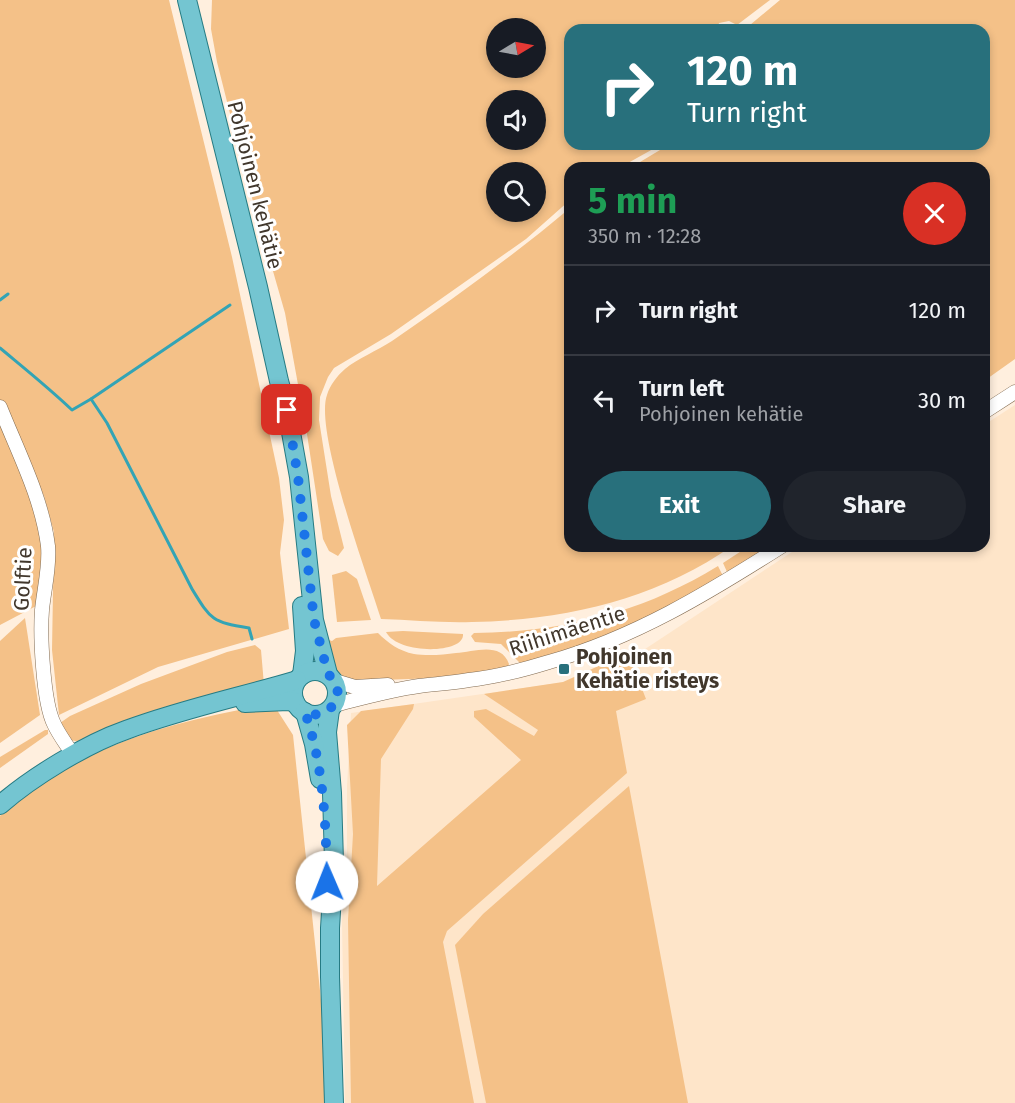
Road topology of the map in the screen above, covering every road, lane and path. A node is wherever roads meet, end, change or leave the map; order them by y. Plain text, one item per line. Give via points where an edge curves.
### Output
1 (187, 0) edge
2 (279, 381) junction
3 (1015, 392) edge
4 (0, 407) edge
5 (990, 408) edge
6 (772, 552) edge
7 (300, 677) junction
8 (331, 678) junction
9 (417, 686) junction
10 (219, 703) junction
11 (300, 707) junction
12 (332, 708) junction
13 (73, 755) junction
14 (0, 805) edge
15 (330, 928) junction
16 (334, 1103) edge

1 - 2 main road, Pohjoinen kehätie
2 - 7 main road, Pohjoinen kehätie via 296,522 305,651
2 - 8 main road, Pohjoinen kehätie via 298,477 314,620
3 - 5 street
4 - 13 street, Golftie via 45,528 48,566 42,612 44,677 53,722
6 - 9 street, Riihimäentie via 688,603 609,643 514,672
7 - 8 main road via 318,670
7 - 10 main road
7 - 11 main road via 293,691
8 - 9 street, Riihimäentie via 355,687
8 - 12 main road via 338,693
9 - 12 street, Riihimäentie
10 - 11 main road via 288,701
10 - 13 main road via 123,730
11 - 12 main road via 318,715
11 - 15 main road via 318,760
12 - 15 main road via 327,732 334,862
13 - 14 main road
15 - 16 main road

